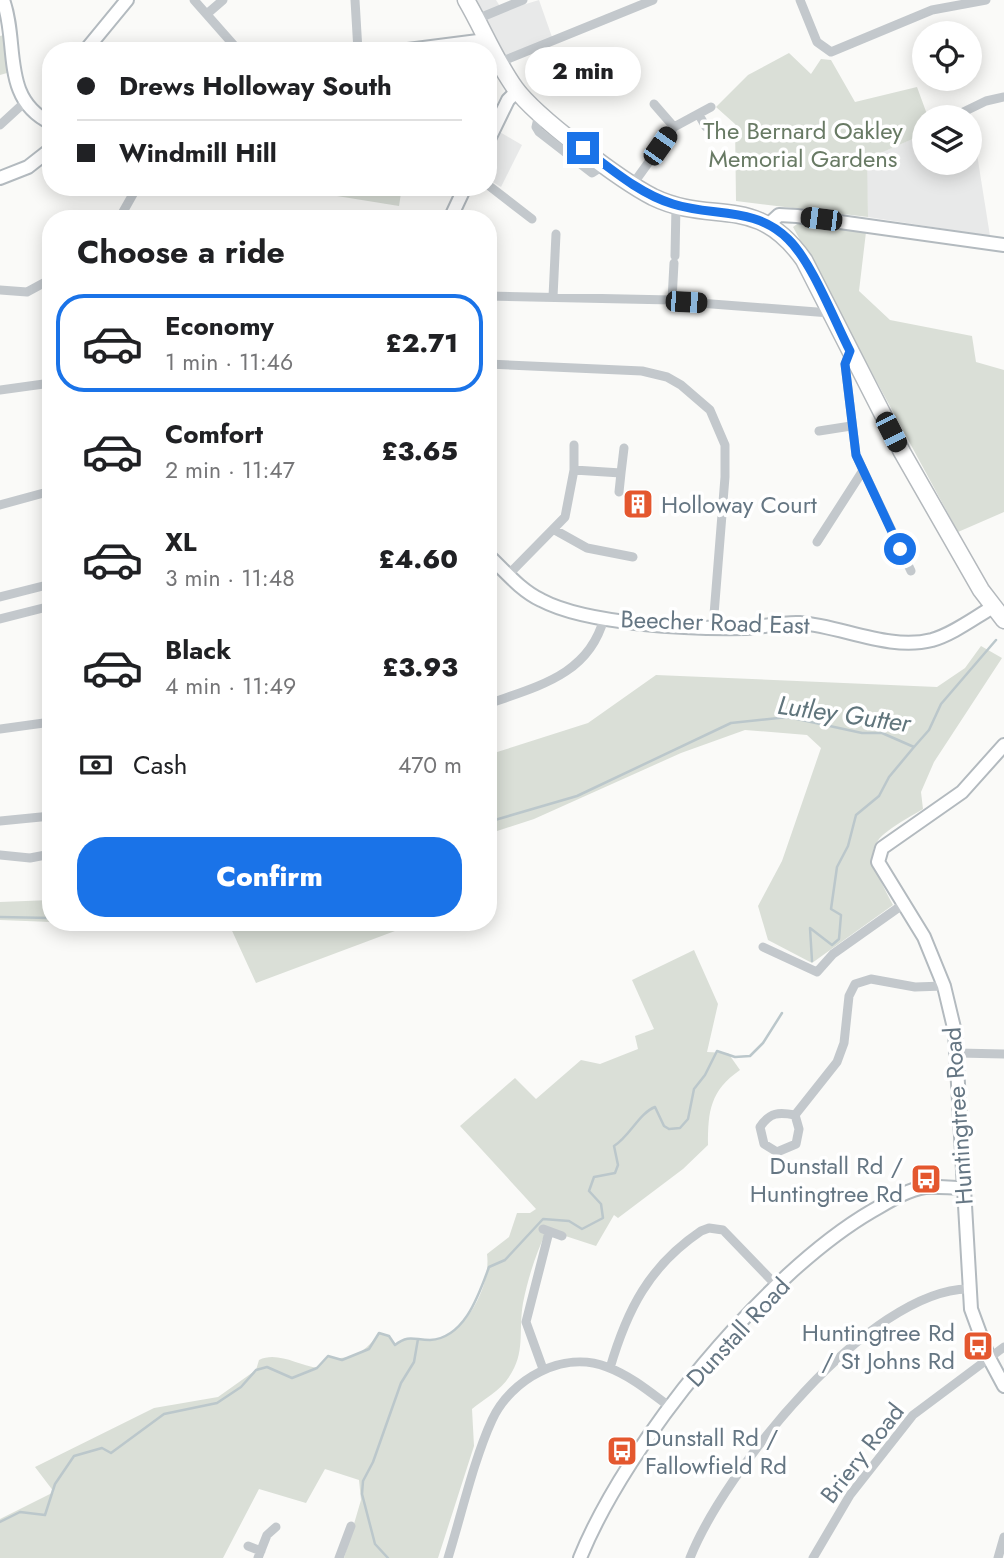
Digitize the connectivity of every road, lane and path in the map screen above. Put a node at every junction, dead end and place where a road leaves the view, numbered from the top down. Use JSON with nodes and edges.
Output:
{"nodes":[{"id":1,"x":3,"y":0,"type":"edge"},
{"id":2,"x":127,"y":0,"type":"edge"},
{"id":3,"x":194,"y":0,"type":"edge"},
{"id":4,"x":223,"y":0,"type":"edge"},
{"id":5,"x":355,"y":0,"type":"edge"},
{"id":6,"x":466,"y":0,"type":"edge"},
{"id":7,"x":523,"y":0,"type":"edge"},
{"id":8,"x":653,"y":0,"type":"edge"},
{"id":9,"x":800,"y":0,"type":"edge"},
{"id":10,"x":986,"y":0,"type":"edge"},
{"id":11,"x":636,"y":3,"type":"edge"},
{"id":12,"x":208,"y":13,"type":"junction"},
{"id":13,"x":477,"y":19,"type":"junction"},
{"id":14,"x":486,"y":40,"type":"joint"},
{"id":15,"x":92,"y":42,"type":"edge"},
{"id":16,"x":232,"y":42,"type":"edge"},
{"id":17,"x":357,"y":42,"type":"edge"},
{"id":18,"x":470,"y":42,"type":"edge"},
{"id":19,"x":498,"y":63,"type":"joint"},
{"id":20,"x":517,"y":91,"type":"junction"},
{"id":21,"x":1004,"y":97,"type":"edge"},
{"id":22,"x":24,"y":103,"type":"junction"},
{"id":23,"x":654,"y":104,"type":"dead end"},
{"id":24,"x":978,"y":105,"type":"edge"},
{"id":25,"x":711,"y":107,"type":"dead end"},
{"id":26,"x":699,"y":115,"type":"junction"},
{"id":27,"x":42,"y":116,"type":"edge"},
{"id":28,"x":0,"y":125,"type":"edge"},
{"id":29,"x":497,"y":125,"type":"edge"},
{"id":30,"x":674,"y":127,"type":"junction"},
{"id":31,"x":706,"y":127,"type":"dead end"},
{"id":32,"x":42,"y":156,"type":"edge"},
{"id":33,"x":0,"y":178,"type":"edge"},
{"id":34,"x":634,"y":184,"type":"junction"},
{"id":35,"x":497,"y":192,"type":"edge"},
{"id":36,"x":676,"y":205,"type":"junction"},
{"id":37,"x":532,"y":219,"type":"dead end"},
{"id":38,"x":768,"y":225,"type":"junction"},
{"id":39,"x":556,"y":234,"type":"dead end"},
{"id":40,"x":1004,"y":245,"type":"edge"},
{"id":41,"x":42,"y":284,"type":"edge"},
{"id":42,"x":0,"y":290,"type":"edge"},
{"id":43,"x":497,"y":296,"type":"edge"},
{"id":44,"x":553,"y":298,"type":"junction"},
{"id":45,"x":686,"y":302,"type":"dead end"},
{"id":46,"x":830,"y":313,"type":"junction"},
{"id":47,"x":850,"y":351,"type":"junction"},
{"id":48,"x":497,"y":364,"type":"edge"},
{"id":49,"x":42,"y":384,"type":"edge"},
{"id":50,"x":0,"y":390,"type":"edge"},
{"id":51,"x":851,"y":426,"type":"junction"},
{"id":52,"x":819,"y":431,"type":"dead end"},
{"id":53,"x":574,"y":445,"type":"dead end"},
{"id":54,"x":624,"y":448,"type":"dead end"},
{"id":55,"x":574,"y":470,"type":"junction"},
{"id":56,"x":862,"y":472,"type":"junction"},
{"id":57,"x":621,"y":473,"type":"junction"},
{"id":58,"x":619,"y":492,"type":"dead end"},
{"id":59,"x":42,"y":493,"type":"edge"},
{"id":60,"x":0,"y":505,"type":"edge"},
{"id":61,"x":553,"y":529,"type":"junction"},
{"id":62,"x":817,"y":542,"type":"dead end"},
{"id":63,"x":633,"y":557,"type":"dead end"},
{"id":64,"x":497,"y":564,"type":"edge"},
{"id":65,"x":911,"y":570,"type":"dead end"},
{"id":66,"x":508,"y":575,"type":"junction"},
{"id":67,"x":42,"y":586,"type":"edge"},
{"id":68,"x":0,"y":597,"type":"edge"},
{"id":69,"x":993,"y":607,"type":"junction"},
{"id":70,"x":42,"y":608,"type":"edge"},
{"id":71,"x":604,"y":618,"type":"junction"},
{"id":72,"x":0,"y":619,"type":"edge"},
{"id":73,"x":1004,"y":620,"type":"edge"},
{"id":74,"x":713,"y":627,"type":"junction"},
{"id":75,"x":497,"y":701,"type":"edge"},
{"id":76,"x":42,"y":723,"type":"edge"},
{"id":77,"x":0,"y":729,"type":"edge"},
{"id":78,"x":1004,"y":744,"type":"edge"},
{"id":79,"x":42,"y":817,"type":"edge"},
{"id":80,"x":0,"y":821,"type":"edge"},
{"id":81,"x":0,"y":855,"type":"edge"},
{"id":82,"x":42,"y":856,"type":"edge"},
{"id":83,"x":905,"y":903,"type":"junction"},
{"id":84,"x":762,"y":947,"type":"dead end"},
{"id":85,"x":944,"y":986,"type":"junction"},
{"id":86,"x":958,"y":1053,"type":"junction"},
{"id":87,"x":1004,"y":1054,"type":"edge"},
{"id":88,"x":795,"y":1115,"type":"junction"},
{"id":89,"x":963,"y":1188,"type":"junction"},
{"id":90,"x":562,"y":1236,"type":"dead end"},
{"id":91,"x":778,"y":1287,"type":"junction"},
{"id":92,"x":968,"y":1289,"type":"junction"},
{"id":93,"x":1004,"y":1347,"type":"edge"},
{"id":94,"x":989,"y":1358,"type":"junction"},
{"id":95,"x":610,"y":1367,"type":"junction"},
{"id":96,"x":543,"y":1369,"type":"junction"},
{"id":97,"x":1004,"y":1385,"type":"edge"},
{"id":98,"x":670,"y":1407,"type":"junction"},
{"id":99,"x":351,"y":1526,"type":"dead end"},
{"id":100,"x":276,"y":1527,"type":"dead end"},
{"id":101,"x":1004,"y":1537,"type":"edge"},
{"id":102,"x":248,"y":1546,"type":"dead end"},
{"id":103,"x":259,"y":1555,"type":"edge"},
{"id":104,"x":339,"y":1558,"type":"edge"},
{"id":105,"x":448,"y":1558,"type":"edge"},
{"id":106,"x":580,"y":1558,"type":"edge"},
{"id":107,"x":690,"y":1558,"type":"edge"},
{"id":108,"x":813,"y":1558,"type":"edge"},
{"id":109,"x":998,"y":1558,"type":"edge"}],
"edges":[{"from":1,"to":22,"type":"street"},
{"from":2,"to":15,"type":"street"},
{"from":3,"to":12,"type":"street"},
{"from":4,"to":12,"type":"street"},
{"from":5,"to":17,"type":"street"},
{"from":6,"to":13,"type":"highway"},
{"from":7,"to":13,"type":"street"},
{"from":8,"to":11,"type":"street"},
{"from":9,"to":10,"type":"street"},
{"from":11,"to":19,"type":"street"},
{"from":12,"to":16,"type":"street"},
{"from":13,"to":14,"type":"highway"},
{"from":14,"to":18,"type":"street"},
{"from":19,"to":20,"type":"highway"},
{"from":20,"to":29,"type":"street"},
{"from":20,"to":34,"type":"highway"},
{"from":21,"to":24,"type":"street"},
{"from":22,"to":27,"type":"street"},
{"from":22,"to":28,"type":"street"},
{"from":23,"to":30,"type":"street"},
{"from":25,"to":26,"type":"street"},
{"from":26,"to":30,"type":"street"},
{"from":26,"to":31,"type":"street"},
{"from":30,"to":34,"type":"street"},
{"from":32,"to":33,"type":"street"},
{"from":34,"to":36,"type":"highway"},
{"from":35,"to":37,"type":"street"},
{"from":36,"to":38,"type":"highway"},
{"from":36,"to":44,"type":"street"},
{"from":38,"to":40,"type":"street"},
{"from":38,"to":46,"type":"highway"},
{"from":39,"to":44,"type":"street"},
{"from":41,"to":42,"type":"street"},
{"from":43,"to":44,"type":"street"},
{"from":45,"to":46,"type":"street"},
{"from":46,"to":47,"type":"highway"},
{"from":47,"to":51,"type":"street"},
{"from":47,"to":69,"type":"highway"},
{"from":48,"to":74,"type":"street"},
{"from":49,"to":50,"type":"street"},
{"from":51,"to":52,"type":"street"},
{"from":51,"to":56,"type":"street"},
{"from":53,"to":55,"type":"street"},
{"from":54,"to":57,"type":"street"},
{"from":55,"to":57,"type":"street"},
{"from":55,"to":61,"type":"street"},
{"from":56,"to":62,"type":"street"},
{"from":56,"to":65,"type":"street"},
{"from":57,"to":58,"type":"street"},
{"from":59,"to":60,"type":"street"},
{"from":61,"to":63,"type":"street"},
{"from":61,"to":66,"type":"street"},
{"from":64,"to":66,"type":"street","name":"Beecher Road East"},
{"from":66,"to":71,"type":"street","name":"Beecher Road East"},
{"from":67,"to":68,"type":"street"},
{"from":69,"to":73,"type":"highway"},
{"from":69,"to":74,"type":"street","name":"Beecher Road East"},
{"from":70,"to":72,"type":"street"},
{"from":71,"to":74,"type":"street","name":"Beecher Road East"},
{"from":71,"to":75,"type":"street"},
{"from":76,"to":77,"type":"street"},
{"from":78,"to":83,"type":"street","name":"Huntingtree Road"},
{"from":79,"to":80,"type":"street"},
{"from":81,"to":82,"type":"street"},
{"from":83,"to":84,"type":"street"},
{"from":83,"to":85,"type":"street","name":"Huntingtree Road"},
{"from":85,"to":86,"type":"street","name":"Huntingtree Road"},
{"from":85,"to":88,"type":"street"},
{"from":86,"to":87,"type":"street"},
{"from":86,"to":89,"type":"street","name":"Huntingtree Road"},
{"from":88,"to":88,"type":"street"},
{"from":89,"to":91,"type":"street","name":"Dunstall Road"},
{"from":89,"to":92,"type":"street","name":"Huntingtree Road"},
{"from":90,"to":96,"type":"street"},
{"from":91,"to":95,"type":"street"},
{"from":91,"to":98,"type":"street","name":"Dunstall Road"},
{"from":92,"to":94,"type":"street","name":"Huntingtree Road"},
{"from":92,"to":107,"type":"street"},
{"from":93,"to":94,"type":"street","name":"Briery Road"},
{"from":94,"to":97,"type":"street","name":"Huntingtree Road"},
{"from":94,"to":108,"type":"street","name":"Briery Road"},
{"from":95,"to":96,"type":"street"},
{"from":95,"to":98,"type":"street"},
{"from":96,"to":105,"type":"street"},
{"from":98,"to":106,"type":"street","name":"Dunstall Road"},
{"from":99,"to":104,"type":"street"},
{"from":100,"to":103,"type":"street"},
{"from":101,"to":109,"type":"street"},
{"from":102,"to":103,"type":"street"}]}
